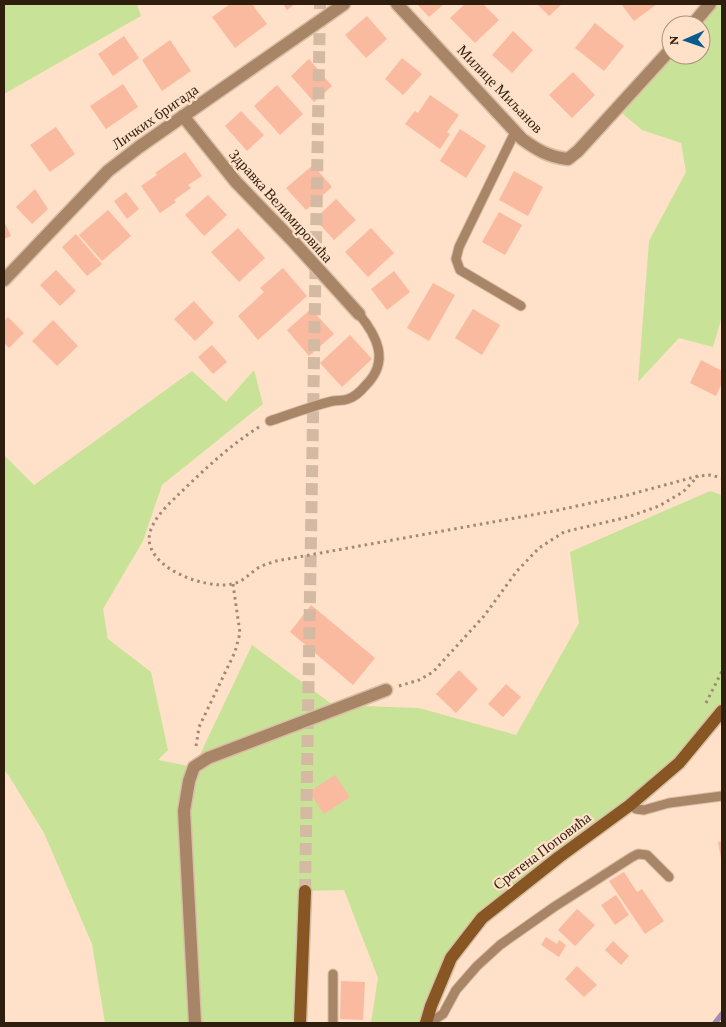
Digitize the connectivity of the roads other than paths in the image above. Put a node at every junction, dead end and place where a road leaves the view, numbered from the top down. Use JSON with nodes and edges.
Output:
{"nodes":[{"id":1,"x":344,"y":4,"type":"edge"},
{"id":2,"x":397,"y":4,"type":"edge"},
{"id":3,"x":710,"y":4,"type":"edge"},
{"id":4,"x":701,"y":15,"type":"edge"},
{"id":5,"x":661,"y":60,"type":"edge"},
{"id":6,"x":184,"y":116,"type":"junction"},
{"id":7,"x":514,"y":132,"type":"junction"},
{"id":8,"x":4,"y":280,"type":"edge"},
{"id":9,"x":521,"y":306,"type":"dead end"},
{"id":10,"x":359,"y":314,"type":"joint"},
{"id":11,"x":270,"y":421,"type":"road end"},
{"id":12,"x":386,"y":690,"type":"road end"},
{"id":13,"x":722,"y":711,"type":"edge"},
{"id":14,"x":722,"y":796,"type":"edge"},
{"id":15,"x":630,"y":805,"type":"junction"},
{"id":16,"x":669,"y":877,"type":"dead end"},
{"id":17,"x":305,"y":891,"type":"tunnel mouth"},
{"id":18,"x":333,"y":974,"type":"dead end"},
{"id":19,"x":195,"y":1023,"type":"edge"},
{"id":20,"x":300,"y":1023,"type":"edge"},
{"id":21,"x":333,"y":1023,"type":"edge"},
{"id":22,"x":428,"y":1023,"type":"edge"}],
"edges":[{"from":1,"to":6,"type":"street","name":"Личких бригада"},
{"from":2,"to":7,"type":"street","name":"Милице Миљанов"},
{"from":3,"to":4,"type":"street"},
{"from":5,"to":7,"type":"street","name":"Милице Миљанов"},
{"from":6,"to":8,"type":"street","name":"Личких бригада"},
{"from":6,"to":10,"type":"street","name":"Здравка Велимировића"},
{"from":7,"to":9,"type":"lane"},
{"from":10,"to":11,"type":"lane"},
{"from":12,"to":19,"type":"street"},
{"from":13,"to":15,"type":"street","name":"Сретена Поповића"},
{"from":14,"to":15,"type":"lane"},
{"from":15,"to":22,"type":"street","name":"Сретена Поповића"},
{"from":16,"to":22,"type":"lane"},
{"from":17,"to":20,"type":"street"},
{"from":18,"to":21,"type":"lane"}]}
